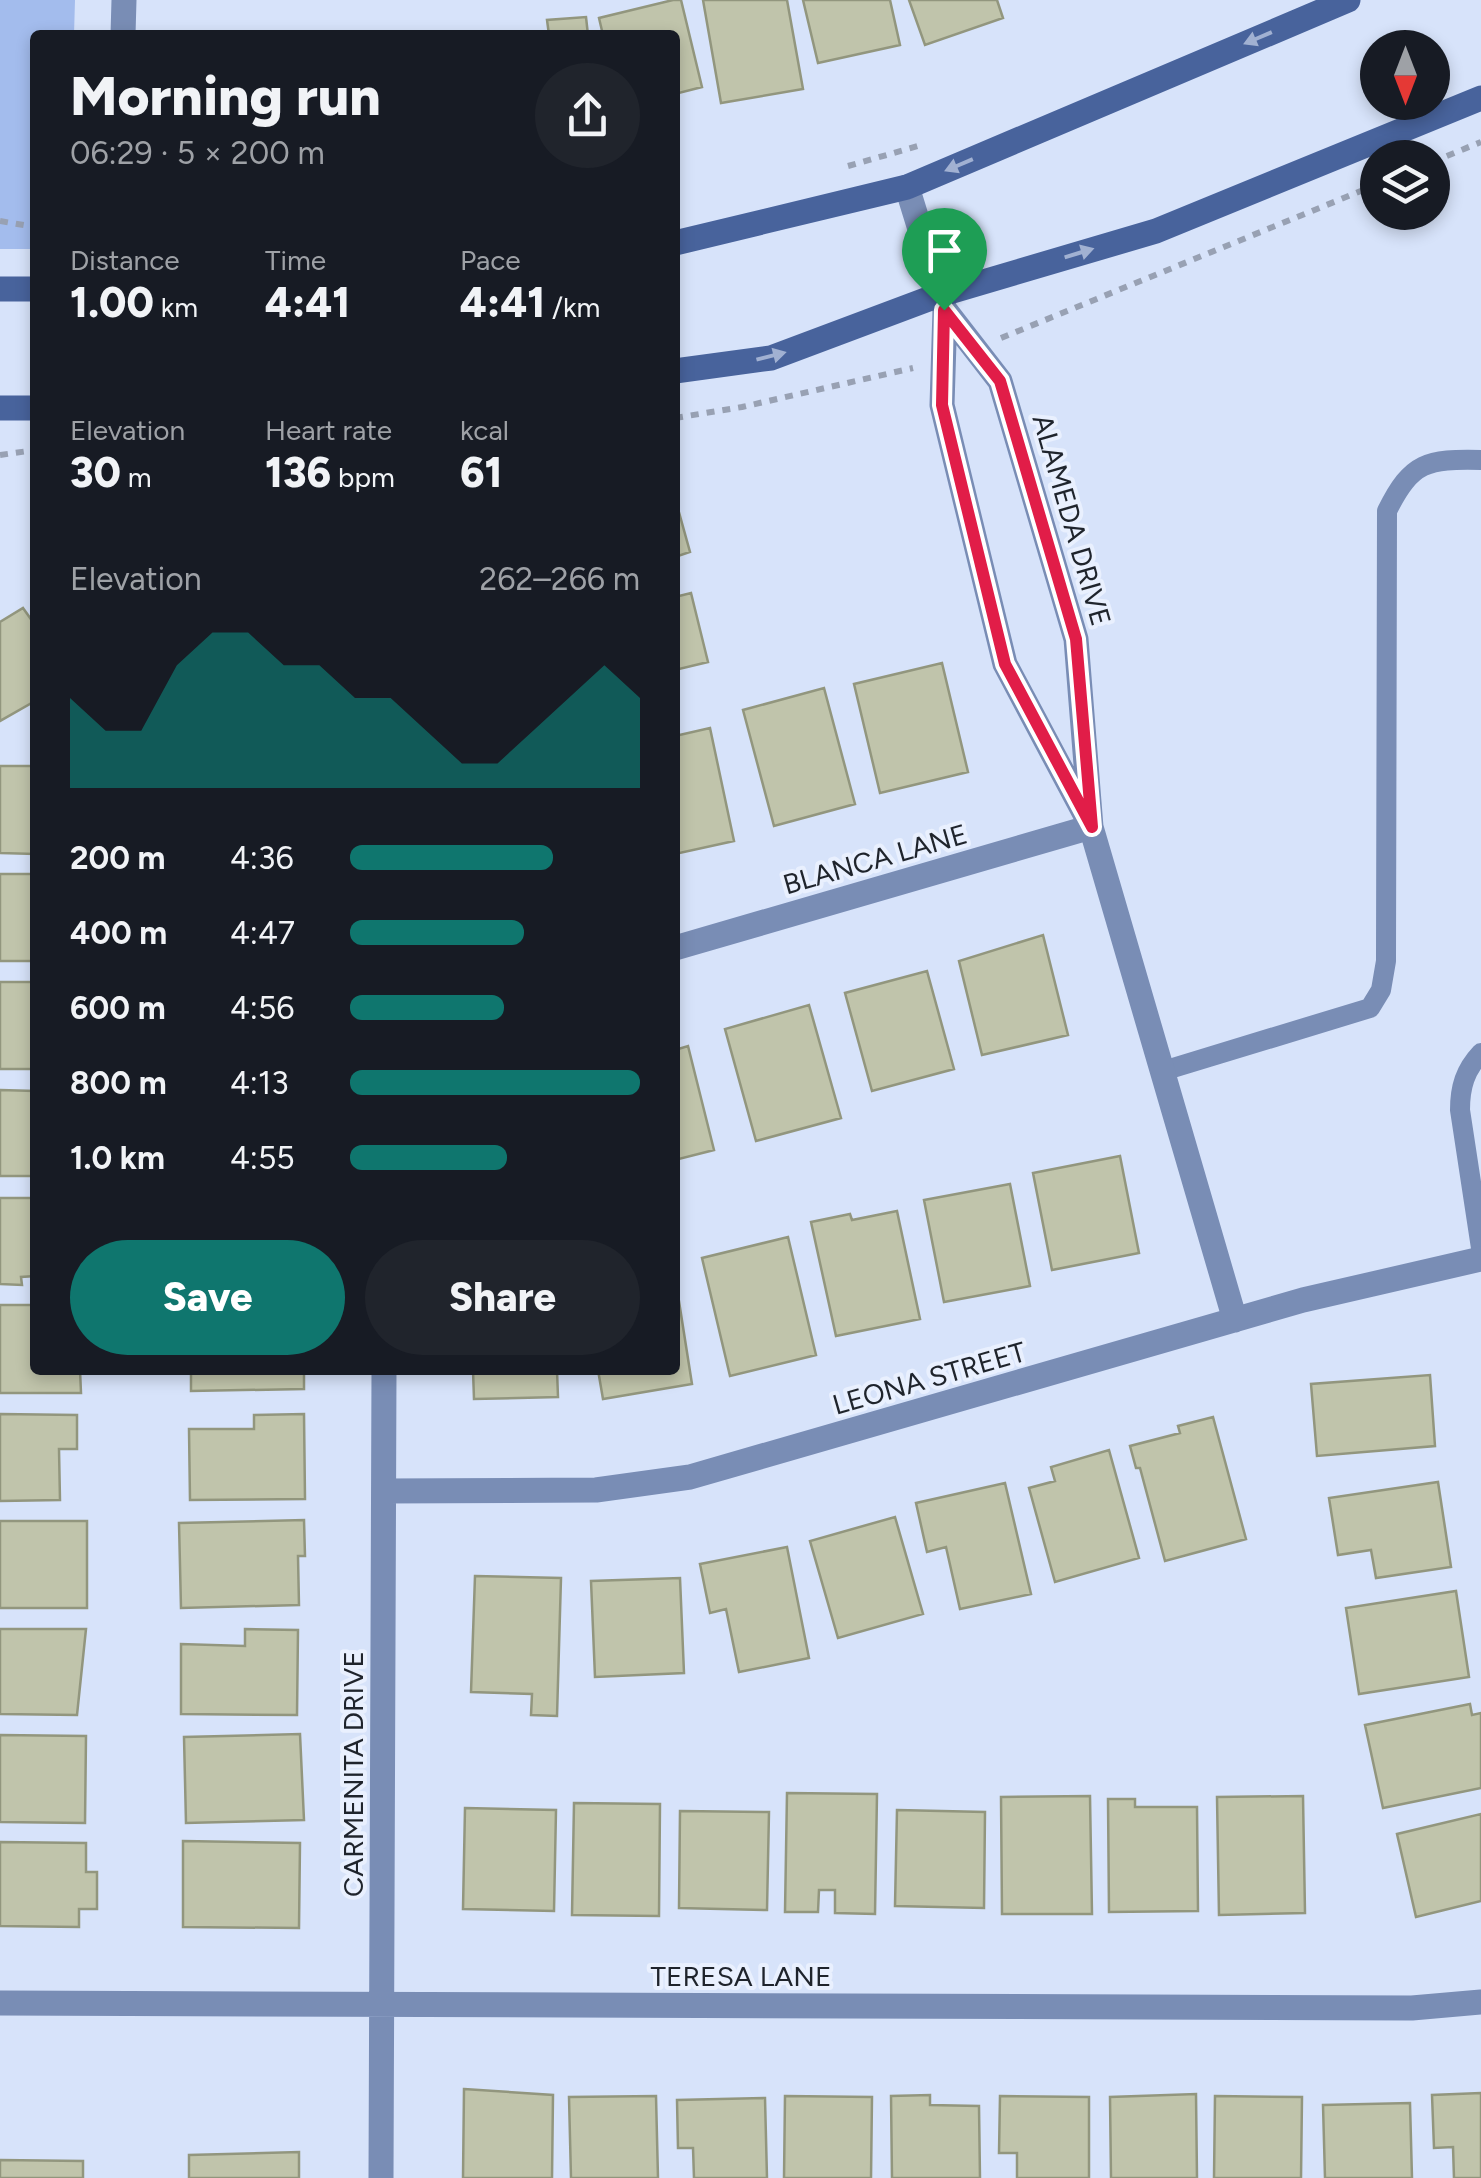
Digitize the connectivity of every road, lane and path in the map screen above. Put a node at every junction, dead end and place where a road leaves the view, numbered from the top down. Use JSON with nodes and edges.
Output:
{"nodes":[{"id":1,"x":124,"y":0,"type":"edge"},
{"id":2,"x":1348,"y":0,"type":"edge"},
{"id":3,"x":123,"y":30,"type":"edge"},
{"id":4,"x":1481,"y":98,"type":"edge"},
{"id":5,"x":1481,"y":142,"type":"edge"},
{"id":6,"x":1450,"y":155,"type":"edge"},
{"id":7,"x":907,"y":187,"type":"junction"},
{"id":8,"x":1360,"y":191,"type":"edge"},
{"id":9,"x":0,"y":221,"type":"edge"},
{"id":10,"x":30,"y":226,"type":"edge"},
{"id":11,"x":680,"y":241,"type":"edge"},
{"id":12,"x":0,"y":289,"type":"edge"},
{"id":13,"x":30,"y":289,"type":"edge"},
{"id":14,"x":942,"y":303,"type":"junction"},
{"id":15,"x":974,"y":348,"type":"junction"},
{"id":16,"x":943,"y":358,"type":"junction"},
{"id":17,"x":680,"y":370,"type":"edge"},
{"id":18,"x":0,"y":408,"type":"edge"},
{"id":19,"x":30,"y":408,"type":"edge"},
{"id":20,"x":680,"y":417,"type":"edge"},
{"id":21,"x":30,"y":451,"type":"edge"},
{"id":22,"x":0,"y":455,"type":"edge"},
{"id":23,"x":1481,"y":460,"type":"edge"},
{"id":24,"x":1092,"y":827,"type":"junction"},
{"id":25,"x":680,"y":947,"type":"edge"},
{"id":26,"x":1481,"y":1053,"type":"edge"},
{"id":27,"x":1163,"y":1071,"type":"junction"},
{"id":28,"x":1472,"y":1132,"type":"edge"},
{"id":29,"x":1481,"y":1248,"type":"edge"},
{"id":30,"x":1481,"y":1259,"type":"edge"},
{"id":31,"x":1235,"y":1320,"type":"junction"},
{"id":32,"x":384,"y":1375,"type":"edge"},
{"id":33,"x":384,"y":1492,"type":"junction"},
{"id":34,"x":1481,"y":2002,"type":"edge"},
{"id":35,"x":0,"y":2003,"type":"edge"},
{"id":36,"x":382,"y":2004,"type":"junction"},
{"id":37,"x":381,"y":2178,"type":"edge"}],
"edges":[{"from":1,"to":3,"type":"street"},
{"from":2,"to":7,"type":"main road","one_way":true},
{"from":14,"to":4,"type":"main road","one_way":true},
{"from":5,"to":6,"type":"path"},
{"from":7,"to":11,"type":"main road"},
{"from":7,"to":14,"type":"street","name":"ALAMEDA DRIVE"},
{"from":8,"to":15,"type":"path"},
{"from":9,"to":10,"type":"path"},
{"from":12,"to":13,"type":"main road"},
{"from":14,"to":15,"type":"street","name":"ALAMEDA DRIVE"},
{"from":14,"to":16,"type":"street","name":"ALAMEDA DRIVE"},
{"from":17,"to":14,"type":"main road","one_way":true},
{"from":15,"to":24,"type":"street","name":"ALAMEDA DRIVE"},
{"from":16,"to":20,"type":"path"},
{"from":16,"to":24,"type":"street","name":"ALAMEDA DRIVE"},
{"from":18,"to":19,"type":"main road"},
{"from":21,"to":22,"type":"path"},
{"from":23,"to":27,"type":"lane"},
{"from":24,"to":25,"type":"street","name":"BLANCA LANE"},
{"from":24,"to":27,"type":"street","name":"ALAMEDA DRIVE"},
{"from":26,"to":28,"type":"lane"},
{"from":27,"to":31,"type":"street","name":"ALAMEDA DRIVE"},
{"from":28,"to":29,"type":"lane"},
{"from":30,"to":31,"type":"street","name":"LEONA STREET"},
{"from":31,"to":33,"type":"street","name":"LEONA STREET"},
{"from":32,"to":33,"type":"street","name":"CARMENITA DRIVE"},
{"from":33,"to":36,"type":"street","name":"CARMENITA DRIVE"},
{"from":34,"to":36,"type":"street","name":"TERESA LANE"},
{"from":35,"to":36,"type":"street","name":"TERESA LANE"},
{"from":36,"to":37,"type":"street","name":"CARMENITA DRIVE"}]}
